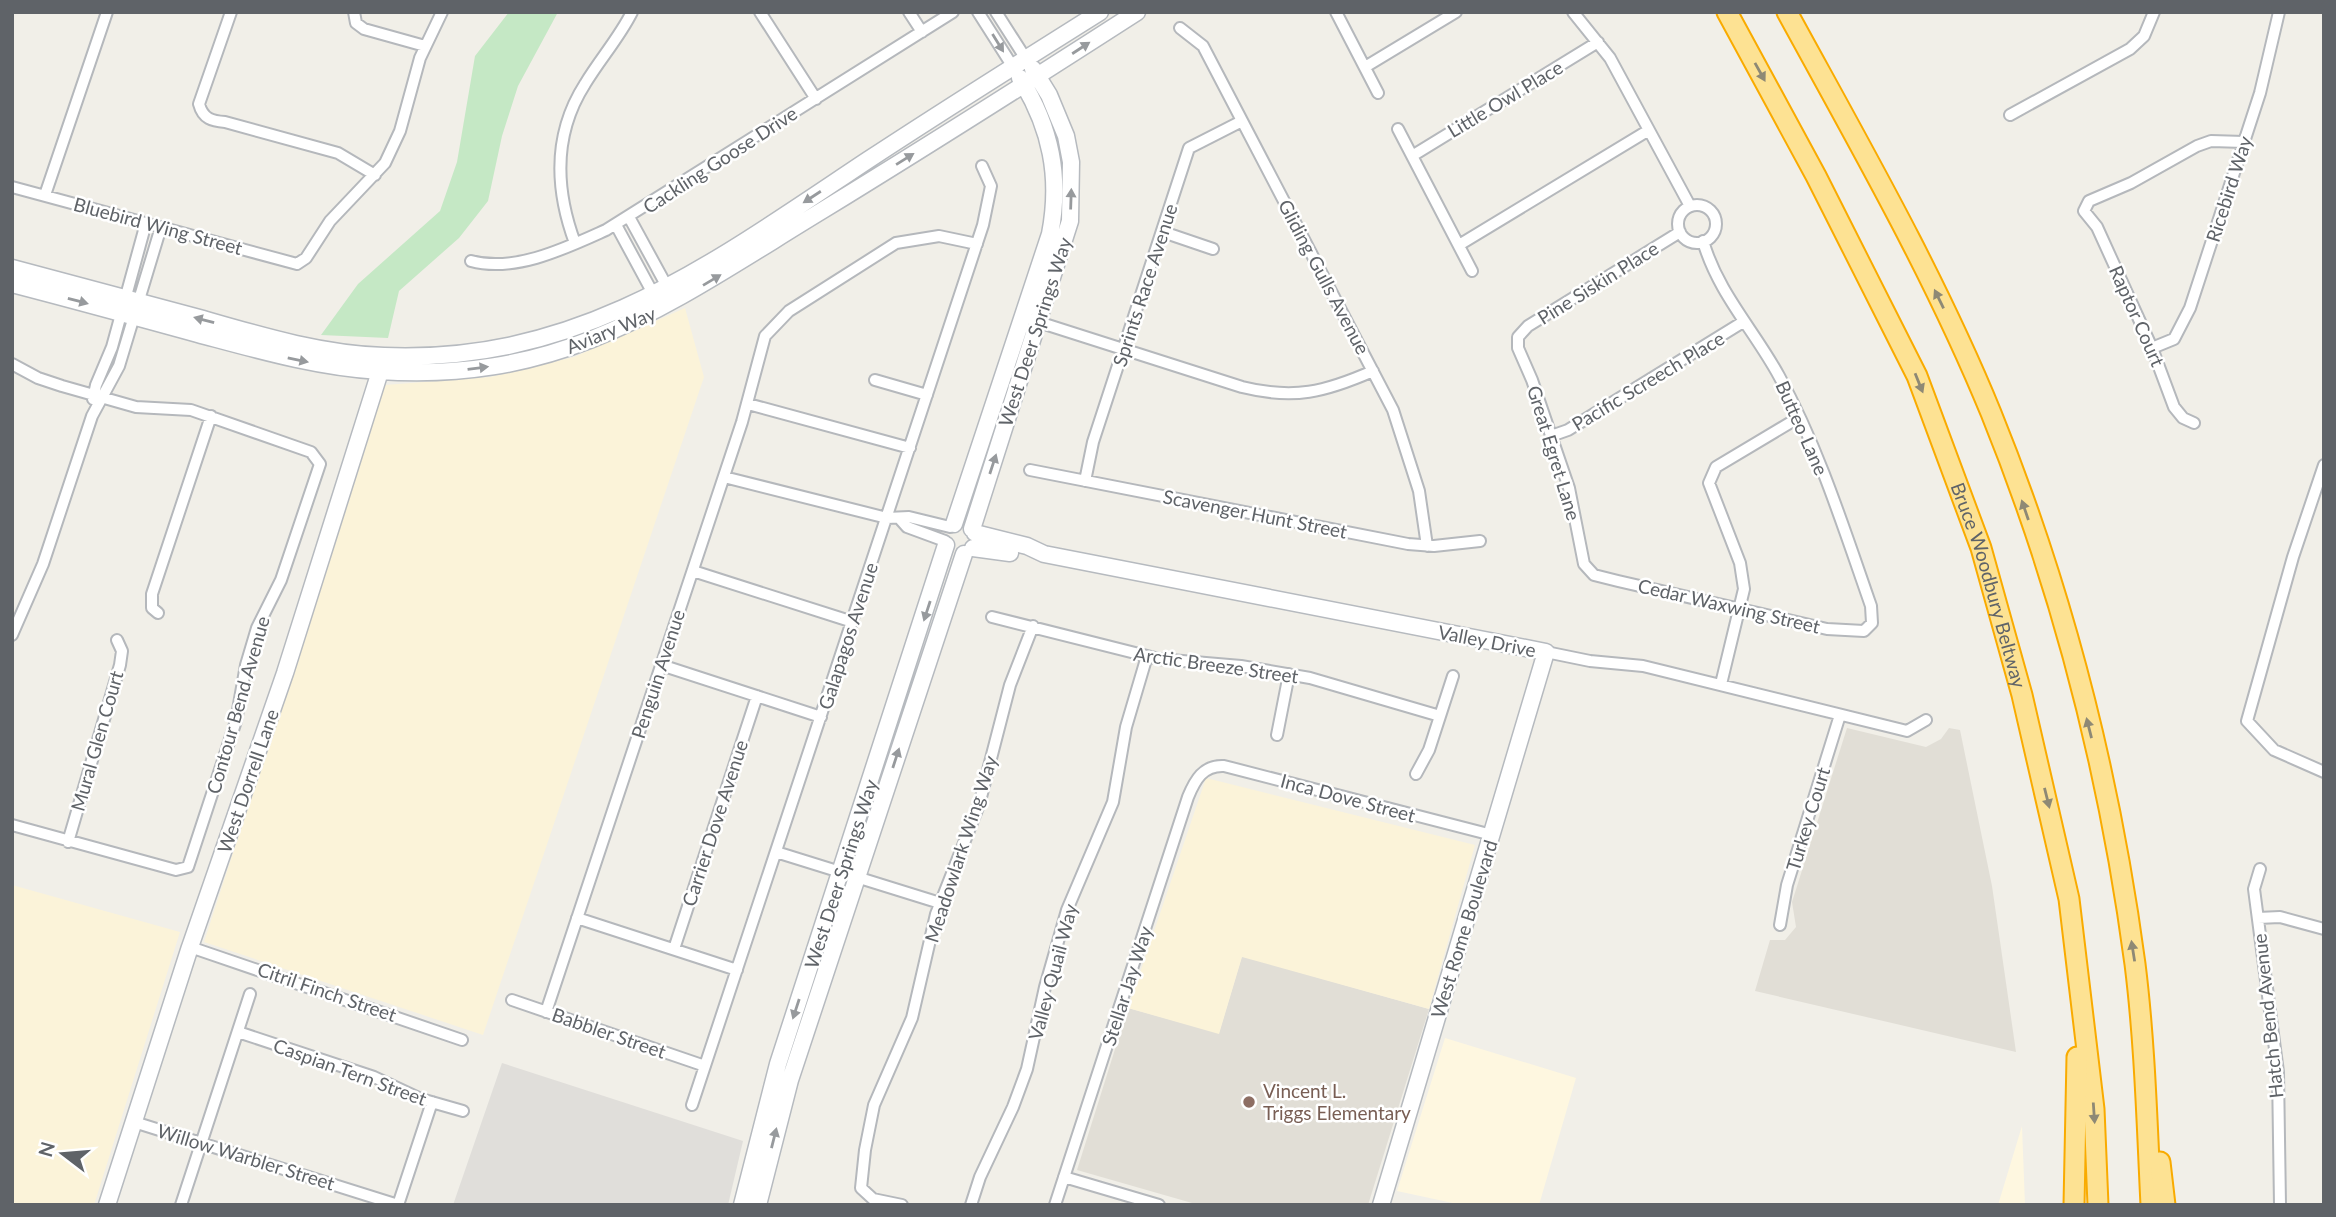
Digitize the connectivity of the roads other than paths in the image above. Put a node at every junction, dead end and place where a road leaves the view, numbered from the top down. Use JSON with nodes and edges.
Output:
{"nodes":[{"id":1,"x":107,"y":12,"type":"edge"},
{"id":2,"x":231,"y":12,"type":"edge"},
{"id":3,"x":442,"y":12,"type":"edge"},
{"id":4,"x":632,"y":12,"type":"edge"},
{"id":5,"x":760,"y":12,"type":"edge"},
{"id":6,"x":909,"y":12,"type":"edge"},
{"id":7,"x":953,"y":12,"type":"edge"},
{"id":8,"x":978,"y":12,"type":"edge"},
{"id":9,"x":996,"y":12,"type":"edge"},
{"id":10,"x":1100,"y":12,"type":"edge"},
{"id":11,"x":1138,"y":12,"type":"edge"},
{"id":12,"x":1336,"y":12,"type":"edge"},
{"id":13,"x":1456,"y":12,"type":"edge"},
{"id":14,"x":1573,"y":12,"type":"edge"},
{"id":15,"x":1727,"y":12,"type":"edge"},
{"id":16,"x":1787,"y":12,"type":"edge"},
{"id":17,"x":2154,"y":12,"type":"edge"},
{"id":18,"x":2279,"y":12,"type":"edge"},
{"id":19,"x":355,"y":18,"type":"edge"},
{"id":20,"x":1180,"y":28,"type":"dead end"},
{"id":21,"x":922,"y":32,"type":"junction"},
{"id":22,"x":1598,"y":42,"type":"junction"},
{"id":23,"x":425,"y":46,"type":"junction"},
{"id":24,"x":1020,"y":63,"type":"junction"},
{"id":25,"x":1365,"y":67,"type":"junction"},
{"id":26,"x":1031,"y":80,"type":"junction"},
{"id":27,"x":1378,"y":93,"type":"dead end"},
{"id":28,"x":816,"y":99,"type":"junction"},
{"id":29,"x":2010,"y":116,"type":"dead end"},
{"id":30,"x":1242,"y":121,"type":"junction"},
{"id":31,"x":1398,"y":129,"type":"dead end"},
{"id":32,"x":1649,"y":130,"type":"junction"},
{"id":33,"x":2244,"y":142,"type":"junction"},
{"id":34,"x":1412,"y":156,"type":"junction"},
{"id":35,"x":982,"y":166,"type":"dead end"},
{"id":36,"x":375,"y":175,"type":"junction"},
{"id":37,"x":12,"y":187,"type":"edge"},
{"id":38,"x":45,"y":195,"type":"junction"},
{"id":39,"x":1690,"y":206,"type":"junction"},
{"id":40,"x":629,"y":218,"type":"junction"},
{"id":41,"x":146,"y":223,"type":"junction"},
{"id":42,"x":616,"y":225,"type":"junction"},
{"id":43,"x":161,"y":227,"type":"junction"},
{"id":44,"x":1163,"y":232,"type":"junction"},
{"id":45,"x":1680,"y":232,"type":"junction"},
{"id":46,"x":1703,"y":241,"type":"junction"},
{"id":47,"x":575,"y":243,"type":"junction"},
{"id":48,"x":977,"y":244,"type":"junction"},
{"id":49,"x":1459,"y":245,"type":"junction"},
{"id":50,"x":1213,"y":249,"type":"dead end"},
{"id":51,"x":471,"y":261,"type":"dead end"},
{"id":52,"x":12,"y":268,"type":"edge"},
{"id":53,"x":1472,"y":271,"type":"dead end"},
{"id":54,"x":12,"y":284,"type":"edge"},
{"id":55,"x":665,"y":298,"type":"junction"},
{"id":56,"x":130,"y":307,"type":"junction"},
{"id":57,"x":1023,"y":317,"type":"junction"},
{"id":58,"x":1039,"y":322,"type":"junction"},
{"id":59,"x":1743,"y":322,"type":"junction"},
{"id":60,"x":1518,"y":337,"type":"joint"},
{"id":61,"x":1124,"y":348,"type":"junction"},
{"id":62,"x":2152,"y":348,"type":"junction"},
{"id":63,"x":12,"y":364,"type":"edge"},
{"id":64,"x":383,"y":364,"type":"junction"},
{"id":65,"x":1373,"y":371,"type":"junction"},
{"id":66,"x":875,"y":380,"type":"dead end"},
{"id":67,"x":927,"y":395,"type":"junction"},
{"id":68,"x":98,"y":396,"type":"junction"},
{"id":69,"x":748,"y":404,"type":"junction"},
{"id":70,"x":211,"y":416,"type":"junction"},
{"id":71,"x":1798,"y":418,"type":"junction"},
{"id":72,"x":2194,"y":423,"type":"dead end"},
{"id":73,"x":1551,"y":436,"type":"junction"},
{"id":74,"x":910,"y":448,"type":"junction"},
{"id":75,"x":2324,"y":465,"type":"edge"},
{"id":76,"x":1030,"y":470,"type":"dead end"},
{"id":77,"x":724,"y":477,"type":"junction"},
{"id":78,"x":1085,"y":481,"type":"junction"},
{"id":79,"x":893,"y":518,"type":"junction"},
{"id":80,"x":949,"y":534,"type":"junction"},
{"id":81,"x":971,"y":541,"type":"junction"},
{"id":82,"x":1480,"y":541,"type":"dead end"},
{"id":83,"x":1427,"y":545,"type":"junction"},
{"id":84,"x":1588,"y":570,"type":"joint"},
{"id":85,"x":693,"y":571,"type":"junction"},
{"id":86,"x":1740,"y":608,"type":"junction"},
{"id":87,"x":158,"y":613,"type":"dead end"},
{"id":88,"x":992,"y":618,"type":"dead end"},
{"id":89,"x":853,"y":622,"type":"junction"},
{"id":90,"x":1033,"y":625,"type":"junction"},
{"id":91,"x":1869,"y":625,"type":"joint"},
{"id":92,"x":12,"y":635,"type":"edge"},
{"id":93,"x":117,"y":640,"type":"dead end"},
{"id":94,"x":1546,"y":652,"type":"junction"},
{"id":95,"x":1147,"y":656,"type":"junction"},
{"id":96,"x":662,"y":665,"type":"junction"},
{"id":97,"x":1289,"y":674,"type":"junction"},
{"id":98,"x":1453,"y":676,"type":"dead end"},
{"id":99,"x":1721,"y":684,"type":"junction"},
{"id":100,"x":757,"y":696,"type":"junction"},
{"id":101,"x":1840,"y":715,"type":"junction"},
{"id":102,"x":1440,"y":716,"type":"junction"},
{"id":103,"x":821,"y":717,"type":"junction"},
{"id":104,"x":1926,"y":720,"type":"dead end"},
{"id":105,"x":1277,"y":735,"type":"dead end"},
{"id":106,"x":1205,"y":770,"type":"joint"},
{"id":107,"x":2324,"y":772,"type":"edge"},
{"id":108,"x":1416,"y":774,"type":"dead end"},
{"id":109,"x":12,"y":825,"type":"edge"},
{"id":110,"x":1492,"y":835,"type":"junction"},
{"id":111,"x":68,"y":842,"type":"junction"},
{"id":112,"x":776,"y":852,"type":"junction"},
{"id":113,"x":2260,"y":869,"type":"dead end"},
{"id":114,"x":849,"y":876,"type":"junction"},
{"id":115,"x":2069,"y":899,"type":"junction"},
{"id":116,"x":940,"y":903,"type":"junction"},
{"id":117,"x":577,"y":918,"type":"junction"},
{"id":118,"x":2258,"y":918,"type":"junction"},
{"id":119,"x":1780,"y":925,"type":"dead end"},
{"id":120,"x":2324,"y":929,"type":"edge"},
{"id":121,"x":190,"y":947,"type":"junction"},
{"id":122,"x":674,"y":949,"type":"junction"},
{"id":123,"x":737,"y":970,"type":"junction"},
{"id":124,"x":250,"y":993,"type":"dead end"},
{"id":125,"x":512,"y":1000,"type":"dead end"},
{"id":126,"x":545,"y":1012,"type":"junction"},
{"id":127,"x":2139,"y":1019,"type":"junction"},
{"id":128,"x":238,"y":1032,"type":"junction"},
{"id":129,"x":462,"y":1040,"type":"dead end"},
{"id":130,"x":705,"y":1066,"type":"junction"},
{"id":131,"x":432,"y":1102,"type":"junction"},
{"id":132,"x":692,"y":1105,"type":"dead end"},
{"id":133,"x":463,"y":1111,"type":"dead end"},
{"id":134,"x":134,"y":1122,"type":"junction"},
{"id":135,"x":201,"y":1144,"type":"junction"},
{"id":136,"x":1064,"y":1177,"type":"junction"},
{"id":137,"x":1386,"y":1204,"type":"edge"},
{"id":138,"x":107,"y":1205,"type":"edge"},
{"id":139,"x":181,"y":1205,"type":"edge"},
{"id":140,"x":398,"y":1205,"type":"edge"},
{"id":141,"x":742,"y":1205,"type":"edge"},
{"id":142,"x":758,"y":1205,"type":"edge"},
{"id":143,"x":902,"y":1205,"type":"edge"},
{"id":144,"x":971,"y":1205,"type":"edge"},
{"id":145,"x":1055,"y":1205,"type":"edge"},
{"id":146,"x":1160,"y":1205,"type":"edge"},
{"id":147,"x":2074,"y":1205,"type":"edge"},
{"id":148,"x":2098,"y":1205,"type":"edge"},
{"id":149,"x":2151,"y":1205,"type":"edge"},
{"id":150,"x":2165,"y":1205,"type":"edge"},
{"id":151,"x":2280,"y":1205,"type":"edge"}],
"edges":[{"from":1,"to":38,"type":"street"},
{"from":2,"to":36,"type":"street"},
{"from":3,"to":23,"type":"street"},
{"from":4,"to":47,"type":"street"},
{"from":5,"to":28,"type":"street"},
{"from":6,"to":21,"type":"street"},
{"from":7,"to":21,"type":"street","name":"Cackling Goose Drive"},
{"from":8,"to":24,"type":"street","one_way":true},
{"from":9,"to":24,"type":"street"},
{"from":10,"to":24,"type":"main road","name":"Aviary Way"},
{"from":26,"to":11,"type":"main road","name":"Aviary Way","one_way":true},
{"from":12,"to":25,"type":"street"},
{"from":13,"to":25,"type":"street"},
{"from":14,"to":22,"type":"street"},
{"from":15,"to":115,"type":"highway","name":"Bruce Woodbury Beltway","one_way":true},
{"from":127,"to":16,"type":"highway","one_way":true},
{"from":17,"to":29,"type":"street"},
{"from":18,"to":33,"type":"street","name":"Ricebird Way"},
{"from":19,"to":23,"type":"street"},
{"from":20,"to":30,"type":"street","name":"Gliding Gulls Avenue"},
{"from":21,"to":28,"type":"street","name":"Cackling Goose Drive"},
{"from":22,"to":32,"type":"street"},
{"from":22,"to":34,"type":"street","name":"Little Owl Place"},
{"from":23,"to":36,"type":"street"},
{"from":24,"to":26,"type":"main road","name":"West Deer Springs Way"},
{"from":24,"to":55,"type":"main road","name":"Aviary Way","one_way":true},
{"from":25,"to":27,"type":"street"},
{"from":55,"to":26,"type":"main road","name":"Aviary Way","one_way":true},
{"from":26,"to":57,"type":"main road","name":"West Deer Springs Way"},
{"from":58,"to":26,"type":"main road","name":"West Deer Springs Way","one_way":true},
{"from":28,"to":40,"type":"street","name":"Cackling Goose Drive"},
{"from":30,"to":44,"type":"street","name":"Sprints Race Avenue"},
{"from":30,"to":65,"type":"street","name":"Gliding Gulls Avenue"},
{"from":31,"to":34,"type":"street"},
{"from":32,"to":39,"type":"street"},
{"from":32,"to":49,"type":"street"},
{"from":33,"to":62,"type":"street","name":"Ricebird Way"},
{"from":33,"to":62,"type":"street","name":"Raptor Court"},
{"from":34,"to":49,"type":"street"},
{"from":35,"to":48,"type":"street","name":"Galapagos Avenue"},
{"from":36,"to":43,"type":"street","name":"Bluebird Wing Street"},
{"from":37,"to":38,"type":"street","name":"Bluebird Wing Street"},
{"from":38,"to":41,"type":"street","name":"Bluebird Wing Street"},
{"from":39,"to":45,"type":"street"},
{"from":39,"to":46,"type":"street"},
{"from":40,"to":42,"type":"street","name":"Cackling Goose Drive"},
{"from":40,"to":55,"type":"street"},
{"from":41,"to":43,"type":"street","name":"Bluebird Wing Street"},
{"from":41,"to":56,"type":"street"},
{"from":42,"to":47,"type":"street","name":"Cackling Goose Drive"},
{"from":42,"to":55,"type":"street"},
{"from":43,"to":56,"type":"street"},
{"from":44,"to":50,"type":"street"},
{"from":44,"to":61,"type":"street","name":"Sprints Race Avenue"},
{"from":45,"to":46,"type":"street"},
{"from":45,"to":60,"type":"street","name":"Pine Siskin Place"},
{"from":46,"to":59,"type":"street","name":"Butteo Lane"},
{"from":47,"to":51,"type":"street","name":"Cackling Goose Drive"},
{"from":48,"to":67,"type":"street","name":"Galapagos Avenue"},
{"from":48,"to":69,"type":"street","name":"Penguin Avenue"},
{"from":49,"to":53,"type":"street"},
{"from":52,"to":56,"type":"main road","name":"Aviary Way"},
{"from":54,"to":56,"type":"main road","name":"Aviary Way","one_way":true},
{"from":55,"to":64,"type":"main road","name":"Aviary Way"},
{"from":56,"to":64,"type":"main road","name":"Aviary Way"},
{"from":56,"to":68,"type":"street"},
{"from":57,"to":58,"type":"street"},
{"from":57,"to":80,"type":"main road","name":"West Deer Springs Way"},
{"from":58,"to":61,"type":"street"},
{"from":81,"to":58,"type":"main road","name":"West Deer Springs Way","one_way":true},
{"from":59,"to":71,"type":"street","name":"Butteo Lane"},
{"from":59,"to":73,"type":"street","name":"Pacific Screech Place"},
{"from":60,"to":73,"type":"street","name":"Great Egret Lane"},
{"from":61,"to":65,"type":"street"},
{"from":61,"to":78,"type":"street","name":"Sprints Race Avenue"},
{"from":62,"to":72,"type":"street","name":"Raptor Court"},
{"from":63,"to":68,"type":"street"},
{"from":64,"to":121,"type":"main road","name":"West Dorrell Lane"},
{"from":65,"to":83,"type":"street","name":"Gliding Gulls Avenue"},
{"from":66,"to":67,"type":"street"},
{"from":67,"to":74,"type":"street","name":"Galapagos Avenue"},
{"from":68,"to":70,"type":"street"},
{"from":68,"to":92,"type":"street"},
{"from":69,"to":74,"type":"street"},
{"from":69,"to":77,"type":"street","name":"Penguin Avenue"},
{"from":70,"to":87,"type":"street"},
{"from":70,"to":111,"type":"street","name":"Contour Bend Avenue"},
{"from":71,"to":86,"type":"street"},
{"from":71,"to":91,"type":"street","name":"Butteo Lane"},
{"from":73,"to":84,"type":"street","name":"Great Egret Lane"},
{"from":74,"to":79,"type":"street","name":"Galapagos Avenue"},
{"from":75,"to":107,"type":"street"},
{"from":76,"to":78,"type":"street","name":"Scavenger Hunt Street"},
{"from":77,"to":79,"type":"street"},
{"from":77,"to":85,"type":"street","name":"Penguin Avenue"},
{"from":78,"to":83,"type":"street","name":"Scavenger Hunt Street"},
{"from":79,"to":80,"type":"street"},
{"from":79,"to":89,"type":"street","name":"Galapagos Avenue"},
{"from":80,"to":81,"type":"main road"},
{"from":80,"to":81,"type":"main road"},
{"from":80,"to":114,"type":"main road","name":"West Deer Springs Way","one_way":true},
{"from":81,"to":94,"type":"main road","name":"Valley Drive"},
{"from":114,"to":81,"type":"main road","name":"West Deer Springs Way","one_way":true},
{"from":82,"to":83,"type":"street","name":"Scavenger Hunt Street"},
{"from":84,"to":86,"type":"street","name":"Cedar Waxwing Street"},
{"from":85,"to":89,"type":"street"},
{"from":85,"to":96,"type":"street","name":"Penguin Avenue"},
{"from":86,"to":91,"type":"street","name":"Cedar Waxwing Street"},
{"from":86,"to":99,"type":"street"},
{"from":88,"to":90,"type":"street","name":"Arctic Breeze Street"},
{"from":89,"to":103,"type":"street","name":"Galapagos Avenue"},
{"from":90,"to":95,"type":"street","name":"Arctic Breeze Street"},
{"from":90,"to":116,"type":"street","name":"Meadowlark Wing Way"},
{"from":93,"to":111,"type":"street","name":"Mural Glen Court"},
{"from":94,"to":99,"type":"street","name":"Valley Drive"},
{"from":94,"to":110,"type":"main road","name":"West Rome Boulevard"},
{"from":95,"to":97,"type":"street","name":"Arctic Breeze Street"},
{"from":95,"to":144,"type":"street","name":"Valley Quail Way"},
{"from":96,"to":100,"type":"street"},
{"from":96,"to":117,"type":"street","name":"Penguin Avenue"},
{"from":97,"to":102,"type":"street","name":"Arctic Breeze Street"},
{"from":97,"to":105,"type":"street"},
{"from":98,"to":102,"type":"street"},
{"from":99,"to":101,"type":"street","name":"Valley Drive"},
{"from":100,"to":103,"type":"street"},
{"from":100,"to":122,"type":"street","name":"Carrier Dove Avenue"},
{"from":101,"to":104,"type":"street","name":"Valley Drive"},
{"from":101,"to":119,"type":"street","name":"Turkey Court"},
{"from":102,"to":108,"type":"street"},
{"from":103,"to":112,"type":"street","name":"Galapagos Avenue"},
{"from":106,"to":110,"type":"street","name":"Inca Dove Street"},
{"from":106,"to":136,"type":"street","name":"Stellar Jay Way"},
{"from":109,"to":111,"type":"street"},
{"from":110,"to":137,"type":"main road","name":"West Rome Boulevard"},
{"from":112,"to":114,"type":"street"},
{"from":112,"to":123,"type":"street","name":"Galapagos Avenue"},
{"from":113,"to":118,"type":"street","name":"Hatch Bend Avenue"},
{"from":114,"to":116,"type":"street"},
{"from":114,"to":141,"type":"main road","name":"West Deer Springs Way","one_way":true},
{"from":142,"to":114,"type":"main road","name":"West Deer Springs Way","one_way":true},
{"from":115,"to":147,"type":"highway"},
{"from":115,"to":148,"type":"highway","name":"Bruce Woodbury Beltway","one_way":true},
{"from":116,"to":143,"type":"street","name":"Meadowlark Wing Way"},
{"from":117,"to":122,"type":"street"},
{"from":117,"to":126,"type":"street","name":"Penguin Avenue"},
{"from":118,"to":120,"type":"street"},
{"from":118,"to":151,"type":"street","name":"Hatch Bend Avenue"},
{"from":121,"to":129,"type":"street","name":"Citril Finch Street"},
{"from":121,"to":134,"type":"main road","name":"West Dorrell Lane"},
{"from":122,"to":123,"type":"street"},
{"from":123,"to":130,"type":"street","name":"Galapagos Avenue"},
{"from":124,"to":128,"type":"street"},
{"from":125,"to":126,"type":"street","name":"Babbler Street"},
{"from":126,"to":130,"type":"street","name":"Babbler Street"},
{"from":127,"to":149,"type":"highway"},
{"from":127,"to":150,"type":"highway"},
{"from":128,"to":131,"type":"street","name":"Caspian Tern Street"},
{"from":128,"to":135,"type":"street"},
{"from":130,"to":132,"type":"street","name":"Galapagos Avenue"},
{"from":131,"to":133,"type":"street","name":"Caspian Tern Street"},
{"from":131,"to":140,"type":"street"},
{"from":134,"to":135,"type":"street","name":"Willow Warbler Street"},
{"from":134,"to":138,"type":"main road","name":"West Dorrell Lane"},
{"from":135,"to":139,"type":"street"},
{"from":135,"to":140,"type":"street","name":"Willow Warbler Street"},
{"from":136,"to":145,"type":"street","name":"Stellar Jay Way"},
{"from":136,"to":146,"type":"street"}]}
